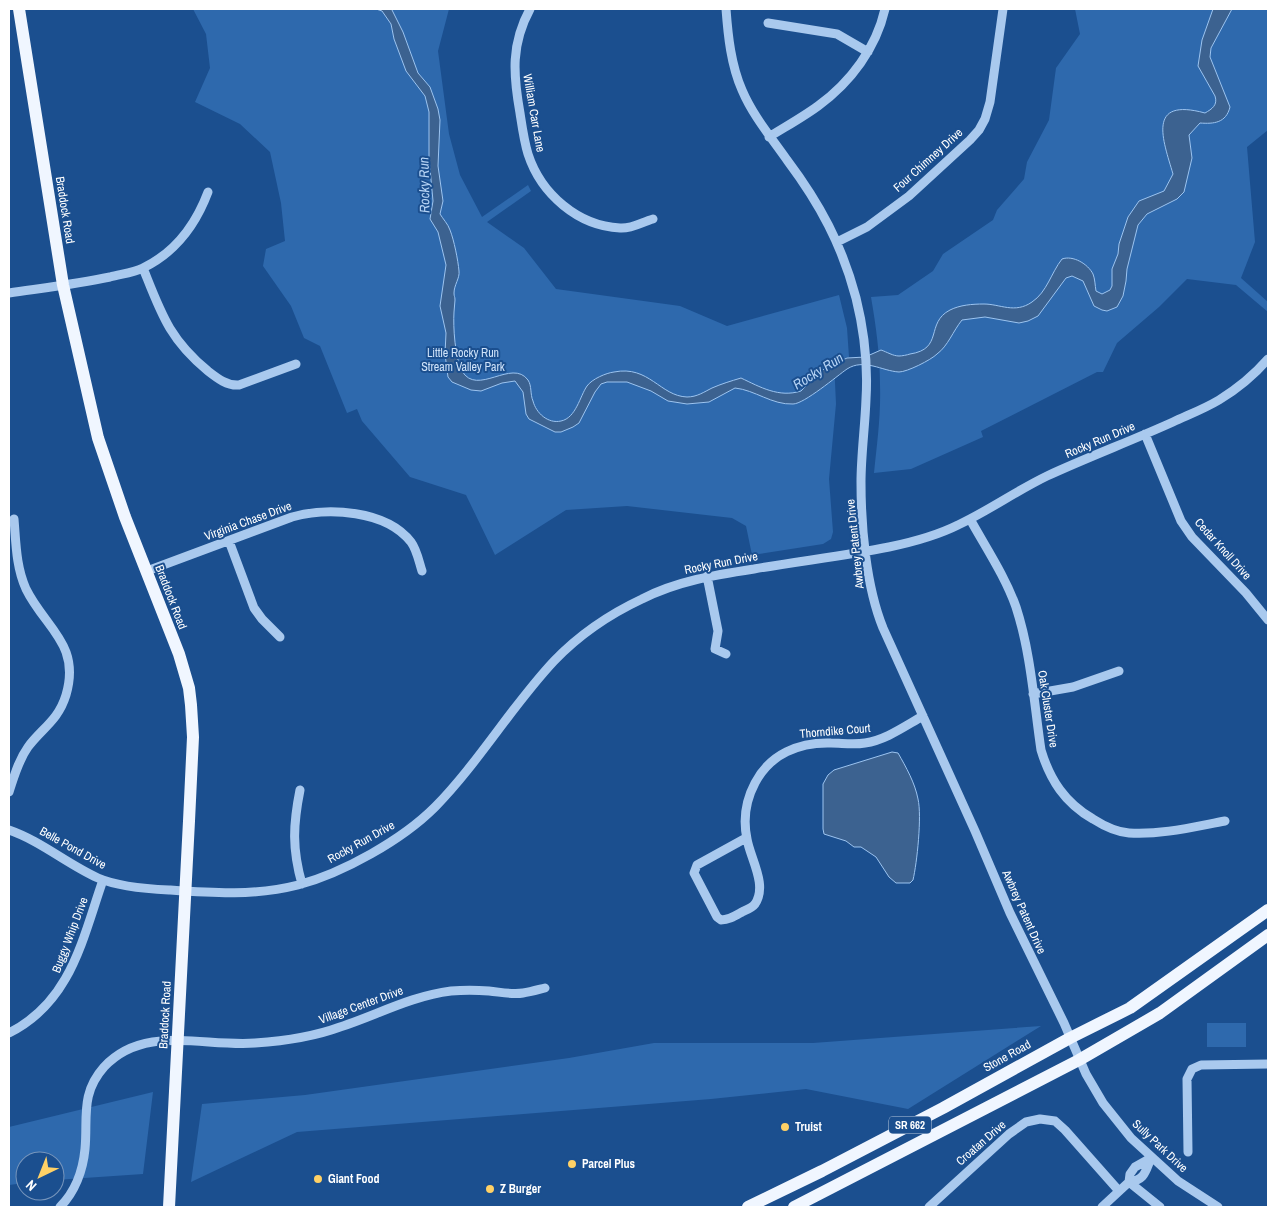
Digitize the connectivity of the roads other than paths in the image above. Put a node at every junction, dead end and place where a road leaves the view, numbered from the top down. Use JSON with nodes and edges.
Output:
{"nodes":[{"id":1,"x":19,"y":9,"type":"edge"},
{"id":2,"x":530,"y":9,"type":"edge"},
{"id":3,"x":726,"y":9,"type":"edge"},
{"id":4,"x":885,"y":9,"type":"edge"},
{"id":5,"x":1003,"y":9,"type":"edge"},
{"id":6,"x":768,"y":23,"type":"dead end"},
{"id":7,"x":868,"y":52,"type":"junction"},
{"id":8,"x":769,"y":137,"type":"junction"},
{"id":9,"x":208,"y":192,"type":"dead end"},
{"id":10,"x":653,"y":219,"type":"dead end"},
{"id":11,"x":838,"y":242,"type":"junction"},
{"id":12,"x":143,"y":268,"type":"junction"},
{"id":13,"x":63,"y":285,"type":"junction"},
{"id":14,"x":9,"y":293,"type":"edge"},
{"id":15,"x":1268,"y":359,"type":"edge"},
{"id":16,"x":296,"y":364,"type":"dead end"},
{"id":17,"x":1145,"y":434,"type":"junction"},
{"id":18,"x":14,"y":519,"type":"dead end"},
{"id":19,"x":970,"y":519,"type":"junction"},
{"id":20,"x":229,"y":541,"type":"junction"},
{"id":21,"x":866,"y":551,"type":"junction"},
{"id":22,"x":147,"y":571,"type":"junction"},
{"id":23,"x":422,"y":571,"type":"dead end"},
{"id":24,"x":707,"y":576,"type":"junction"},
{"id":25,"x":1268,"y":620,"type":"edge"},
{"id":26,"x":280,"y":637,"type":"dead end"},
{"id":27,"x":726,"y":654,"type":"dead end"},
{"id":28,"x":1119,"y":671,"type":"dead end"},
{"id":29,"x":1033,"y":694,"type":"junction"},
{"id":30,"x":923,"y":716,"type":"junction"},
{"id":31,"x":300,"y":790,"type":"dead end"},
{"id":32,"x":9,"y":792,"type":"edge"},
{"id":33,"x":1225,"y":821,"type":"dead end"},
{"id":34,"x":9,"y":830,"type":"edge"},
{"id":35,"x":746,"y":838,"type":"junction"},
{"id":36,"x":103,"y":880,"type":"junction"},
{"id":37,"x":302,"y":884,"type":"junction"},
{"id":38,"x":185,"y":891,"type":"junction"},
{"id":39,"x":1268,"y":910,"type":"edge"},
{"id":40,"x":1268,"y":935,"type":"edge"},
{"id":41,"x":544,"y":988,"type":"dead end"},
{"id":42,"x":9,"y":1033,"type":"edge"},
{"id":43,"x":1070,"y":1038,"type":"junction"},
{"id":44,"x":178,"y":1041,"type":"junction"},
{"id":45,"x":1079,"y":1060,"type":"junction"},
{"id":46,"x":1268,"y":1064,"type":"edge"},
{"id":47,"x":1188,"y":1152,"type":"dead end"},
{"id":48,"x":1151,"y":1158,"type":"junction"},
{"id":49,"x":1129,"y":1182,"type":"junction"},
{"id":50,"x":1119,"y":1191,"type":"junction"},
{"id":51,"x":60,"y":1207,"type":"edge"},
{"id":52,"x":169,"y":1207,"type":"edge"},
{"id":53,"x":748,"y":1207,"type":"edge"},
{"id":54,"x":794,"y":1207,"type":"edge"},
{"id":55,"x":929,"y":1207,"type":"edge"},
{"id":56,"x":1102,"y":1207,"type":"edge"},
{"id":57,"x":1160,"y":1207,"type":"edge"},
{"id":58,"x":1218,"y":1207,"type":"edge"}],
"edges":[{"from":1,"to":13,"type":"main road","name":"Braddock Road"},
{"from":2,"to":10,"type":"street","name":"William Carr Lane"},
{"from":3,"to":8,"type":"street","name":"Awbrey Patent Drive"},
{"from":4,"to":7,"type":"street"},
{"from":5,"to":11,"type":"street","name":"Four Chimney Drive"},
{"from":6,"to":7,"type":"street"},
{"from":7,"to":8,"type":"street"},
{"from":8,"to":11,"type":"street","name":"Awbrey Patent Drive"},
{"from":9,"to":12,"type":"street"},
{"from":11,"to":21,"type":"street","name":"Awbrey Patent Drive"},
{"from":12,"to":13,"type":"street"},
{"from":12,"to":16,"type":"street"},
{"from":13,"to":14,"type":"street"},
{"from":13,"to":22,"type":"main road","name":"Braddock Road"},
{"from":15,"to":17,"type":"street","name":"Rocky Run Drive"},
{"from":17,"to":19,"type":"street","name":"Rocky Run Drive"},
{"from":17,"to":25,"type":"street","name":"Cedar Knoll Drive"},
{"from":18,"to":32,"type":"street"},
{"from":19,"to":21,"type":"street","name":"Rocky Run Drive"},
{"from":19,"to":29,"type":"street","name":"Oak Cluster Drive"},
{"from":20,"to":22,"type":"street","name":"Virginia Chase Drive"},
{"from":20,"to":23,"type":"street","name":"Virginia Chase Drive"},
{"from":20,"to":26,"type":"street"},
{"from":21,"to":24,"type":"street","name":"Rocky Run Drive"},
{"from":21,"to":30,"type":"street","name":"Awbrey Patent Drive"},
{"from":22,"to":38,"type":"main road","name":"Braddock Road"},
{"from":24,"to":27,"type":"street"},
{"from":24,"to":37,"type":"street","name":"Rocky Run Drive"},
{"from":28,"to":29,"type":"street"},
{"from":29,"to":33,"type":"street","name":"Oak Cluster Drive"},
{"from":30,"to":35,"type":"street","name":"Thorndike Court"},
{"from":30,"to":43,"type":"street","name":"Awbrey Patent Drive"},
{"from":31,"to":37,"type":"street"},
{"from":34,"to":36,"type":"street","name":"Belle Pond Drive"},
{"from":35,"to":35,"type":"street","name":"Thorndike Court"},
{"from":36,"to":38,"type":"street","name":"Belle Pond Drive"},
{"from":36,"to":42,"type":"street","name":"Buggy Whip Drive"},
{"from":37,"to":38,"type":"street","name":"Rocky Run Drive"},
{"from":38,"to":44,"type":"main road","name":"Braddock Road"},
{"from":39,"to":43,"type":"main road","name":"Stone Road","number":"SR 662"},
{"from":40,"to":45,"type":"main road","number":"SR 662"},
{"from":41,"to":44,"type":"street","name":"Village Center Drive"},
{"from":43,"to":45,"type":"street","name":"Sully Park Drive"},
{"from":43,"to":53,"type":"main road","name":"Stone Road","number":"SR 662"},
{"from":44,"to":51,"type":"street","name":"Village Center Drive"},
{"from":44,"to":52,"type":"main road","name":"Braddock Road"},
{"from":45,"to":48,"type":"street","name":"Sully Park Drive"},
{"from":45,"to":54,"type":"main road","number":"SR 662"},
{"from":46,"to":47,"type":"street"},
{"from":48,"to":49,"type":"street"},
{"from":48,"to":58,"type":"street","name":"Sully Park Drive"},
{"from":49,"to":50,"type":"street"},
{"from":49,"to":57,"type":"street"},
{"from":50,"to":55,"type":"street","name":"Croatan Drive"},
{"from":50,"to":56,"type":"street"}]}
